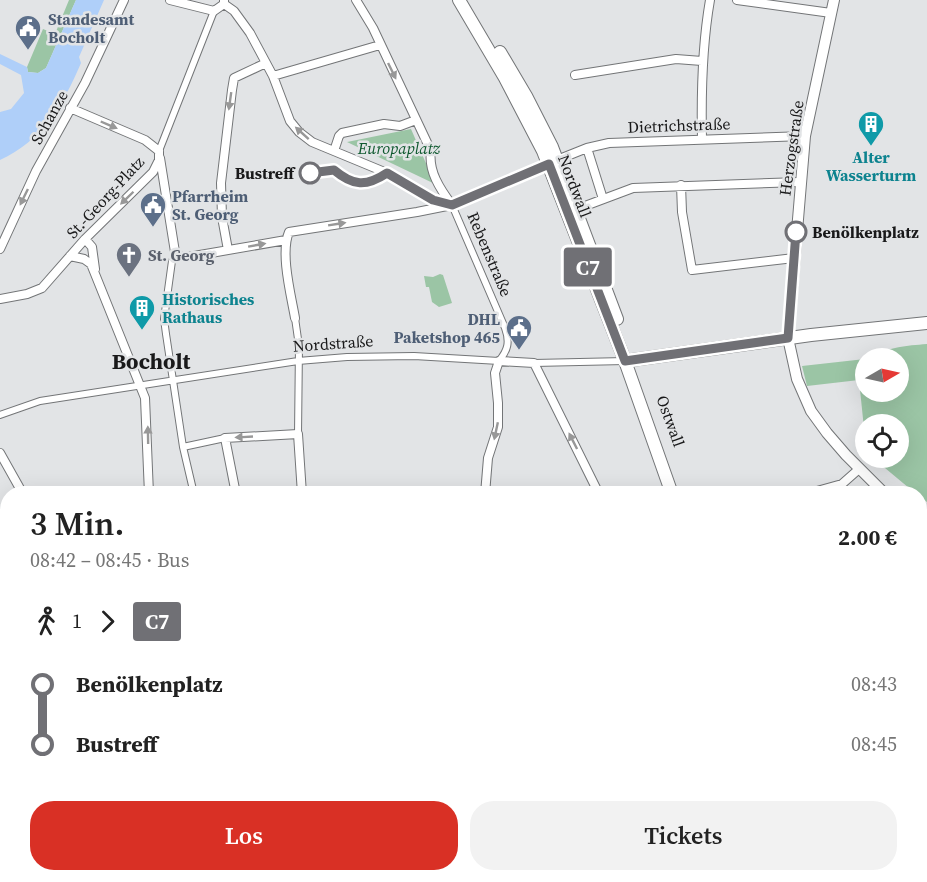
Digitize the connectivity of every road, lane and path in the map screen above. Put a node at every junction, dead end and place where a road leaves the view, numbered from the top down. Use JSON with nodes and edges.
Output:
{"nodes":[{"id":1,"x":124,"y":0,"type":"edge"},
{"id":2,"x":170,"y":0,"type":"edge"},
{"id":3,"x":356,"y":0,"type":"edge"},
{"id":4,"x":459,"y":0,"type":"edge"},
{"id":5,"x":468,"y":0,"type":"edge"},
{"id":6,"x":710,"y":0,"type":"edge"},
{"id":7,"x":736,"y":0,"type":"edge"},
{"id":8,"x":834,"y":0,"type":"edge"},
{"id":9,"x":224,"y":2,"type":"edge"},
{"id":10,"x":214,"y":11,"type":"junction"},
{"id":11,"x":831,"y":13,"type":"junction"},
{"id":12,"x":380,"y":45,"type":"junction"},
{"id":13,"x":702,"y":61,"type":"junction"},
{"id":14,"x":266,"y":63,"type":"junction"},
{"id":15,"x":575,"y":75,"type":"dead end"},
{"id":16,"x":273,"y":76,"type":"junction"},
{"id":17,"x":70,"y":108,"type":"junction"},
{"id":18,"x":416,"y":120,"type":"junction"},
{"id":19,"x":805,"y":136,"type":"junction"},
{"id":20,"x":702,"y":139,"type":"junction"},
{"id":21,"x":587,"y":148,"type":"junction"},
{"id":22,"x":159,"y":151,"type":"junction"},
{"id":23,"x":334,"y":151,"type":"junction"},
{"id":24,"x":553,"y":162,"type":"junction"},
{"id":25,"x":800,"y":182,"type":"junction"},
{"id":26,"x":681,"y":185,"type":"junction"},
{"id":27,"x":603,"y":199,"type":"junction"},
{"id":28,"x":452,"y":205,"type":"junction"},
{"id":29,"x":577,"y":209,"type":"junction"},
{"id":30,"x":287,"y":236,"type":"junction"},
{"id":31,"x":85,"y":239,"type":"junction"},
{"id":32,"x":0,"y":249,"type":"edge"},
{"id":33,"x":228,"y":250,"type":"junction"},
{"id":34,"x":70,"y":256,"type":"junction"},
{"id":35,"x":188,"y":257,"type":"joint"},
{"id":36,"x":794,"y":258,"type":"junction"},
{"id":37,"x":172,"y":261,"type":"dead end"},
{"id":38,"x":96,"y":276,"type":"junction"},
{"id":39,"x":0,"y":299,"type":"edge"},
{"id":40,"x":295,"y":318,"type":"joint"},
{"id":41,"x":927,"y":323,"type":"edge"},
{"id":42,"x":788,"y":338,"type":"junction"},
{"id":43,"x":298,"y":361,"type":"junction"},
{"id":44,"x":499,"y":361,"type":"junction"},
{"id":45,"x":628,"y":361,"type":"junction"},
{"id":46,"x":534,"y":363,"type":"junction"},
{"id":47,"x":171,"y":382,"type":"junction"},
{"id":48,"x":141,"y":387,"type":"junction"},
{"id":49,"x":0,"y":415,"type":"edge"},
{"id":50,"x":298,"y":434,"type":"junction"},
{"id":51,"x":225,"y":438,"type":"junction"},
{"id":52,"x":183,"y":447,"type":"junction"},
{"id":53,"x":0,"y":453,"type":"edge"},
{"id":54,"x":859,"y":469,"type":"junction"},
{"id":55,"x":19,"y":486,"type":"edge"},
{"id":56,"x":149,"y":486,"type":"edge"},
{"id":57,"x":192,"y":486,"type":"edge"},
{"id":58,"x":235,"y":486,"type":"edge"},
{"id":59,"x":301,"y":486,"type":"edge"},
{"id":60,"x":486,"y":486,"type":"edge"},
{"id":61,"x":595,"y":486,"type":"edge"},
{"id":62,"x":669,"y":486,"type":"edge"},
{"id":63,"x":678,"y":486,"type":"edge"},
{"id":64,"x":835,"y":486,"type":"edge"},
{"id":65,"x":877,"y":486,"type":"edge"}],
"edges":[{"from":1,"to":17,"type":"street","name":"Schanze"},
{"from":2,"to":10,"type":"street"},
{"from":3,"to":12,"type":"street","name":"Rebenstraße"},
{"from":4,"to":24,"type":"main road","name":"Nordwall"},
{"from":5,"to":24,"type":"main road","name":"Nordwall"},
{"from":6,"to":13,"type":"street"},
{"from":7,"to":11,"type":"street"},
{"from":8,"to":11,"type":"street","name":"Herzogstraße"},
{"from":9,"to":10,"type":"street"},
{"from":9,"to":14,"type":"street"},
{"from":10,"to":22,"type":"street"},
{"from":11,"to":19,"type":"street","name":"Herzogstraße"},
{"from":12,"to":16,"type":"street"},
{"from":12,"to":18,"type":"street","name":"Rebenstraße","one_way":true},
{"from":13,"to":15,"type":"street"},
{"from":13,"to":20,"type":"street"},
{"from":14,"to":16,"type":"street"},
{"from":14,"to":33,"type":"street","one_way":true},
{"from":23,"to":16,"type":"street","one_way":true},
{"from":17,"to":22,"type":"street","one_way":true},
{"from":17,"to":32,"type":"street","name":"Schanze","one_way":true},
{"from":18,"to":23,"type":"street"},
{"from":18,"to":28,"type":"street","name":"Rebenstraße"},
{"from":19,"to":20,"type":"street","name":"Dietrichstraße"},
{"from":19,"to":25,"type":"street","name":"Herzogstraße"},
{"from":20,"to":21,"type":"street","name":"Dietrichstraße"},
{"from":21,"to":24,"type":"street","name":"Dietrichstraße"},
{"from":21,"to":27,"type":"street"},
{"from":22,"to":31,"type":"street","name":"St.-Georg-Platz","one_way":true},
{"from":22,"to":35,"type":"street","name":"St.-Georg-Platz"},
{"from":23,"to":28,"type":"street"},
{"from":24,"to":28,"type":"street","name":"Dietrichstraße"},
{"from":24,"to":29,"type":"main road","name":"Nordwall"},
{"from":24,"to":45,"type":"main road","name":"Nordwall"},
{"from":25,"to":26,"type":"street"},
{"from":25,"to":36,"type":"street","name":"Herzogstraße"},
{"from":26,"to":27,"type":"street"},
{"from":26,"to":36,"type":"street"},
{"from":27,"to":29,"type":"street"},
{"from":30,"to":28,"type":"street","name":"Dietrichstraße","one_way":true},
{"from":28,"to":44,"type":"street","name":"Rebenstraße"},
{"from":29,"to":45,"type":"main road","name":"Nordwall"},
{"from":33,"to":30,"type":"street","name":"Dietrichstraße","one_way":true},
{"from":30,"to":40,"type":"street"},
{"from":31,"to":34,"type":"street","name":"St.-Georg-Platz"},
{"from":31,"to":38,"type":"street"},
{"from":33,"to":35,"type":"street","name":"Dietrichstraße"},
{"from":34,"to":38,"type":"street"},
{"from":34,"to":39,"type":"street","name":"St.-Georg-Platz"},
{"from":36,"to":42,"type":"street","name":"Herzogstraße"},
{"from":37,"to":47,"type":"street"},
{"from":38,"to":48,"type":"street"},
{"from":40,"to":43,"type":"street"},
{"from":41,"to":42,"type":"main road"},
{"from":42,"to":45,"type":"main road"},
{"from":42,"to":54,"type":"street","name":"Herzogstraße"},
{"from":43,"to":44,"type":"street","name":"Nordstraße"},
{"from":43,"to":47,"type":"street","name":"Nordstraße"},
{"from":43,"to":50,"type":"street"},
{"from":44,"to":46,"type":"street"},
{"from":44,"to":60,"type":"street","one_way":true},
{"from":45,"to":46,"type":"street"},
{"from":45,"to":62,"type":"main road","name":"Ostwall"},
{"from":45,"to":63,"type":"main road","name":"Ostwall"},
{"from":61,"to":46,"type":"street","one_way":true},
{"from":47,"to":48,"type":"street","name":"Nordstraße"},
{"from":47,"to":52,"type":"street"},
{"from":48,"to":49,"type":"street","name":"Nordstraße"},
{"from":56,"to":48,"type":"street","one_way":true},
{"from":50,"to":51,"type":"street","one_way":true},
{"from":50,"to":59,"type":"street"},
{"from":51,"to":52,"type":"street"},
{"from":51,"to":58,"type":"street"},
{"from":52,"to":57,"type":"street"},
{"from":53,"to":55,"type":"street"},
{"from":54,"to":64,"type":"street"},
{"from":54,"to":65,"type":"street","name":"Herzogstraße"}]}
